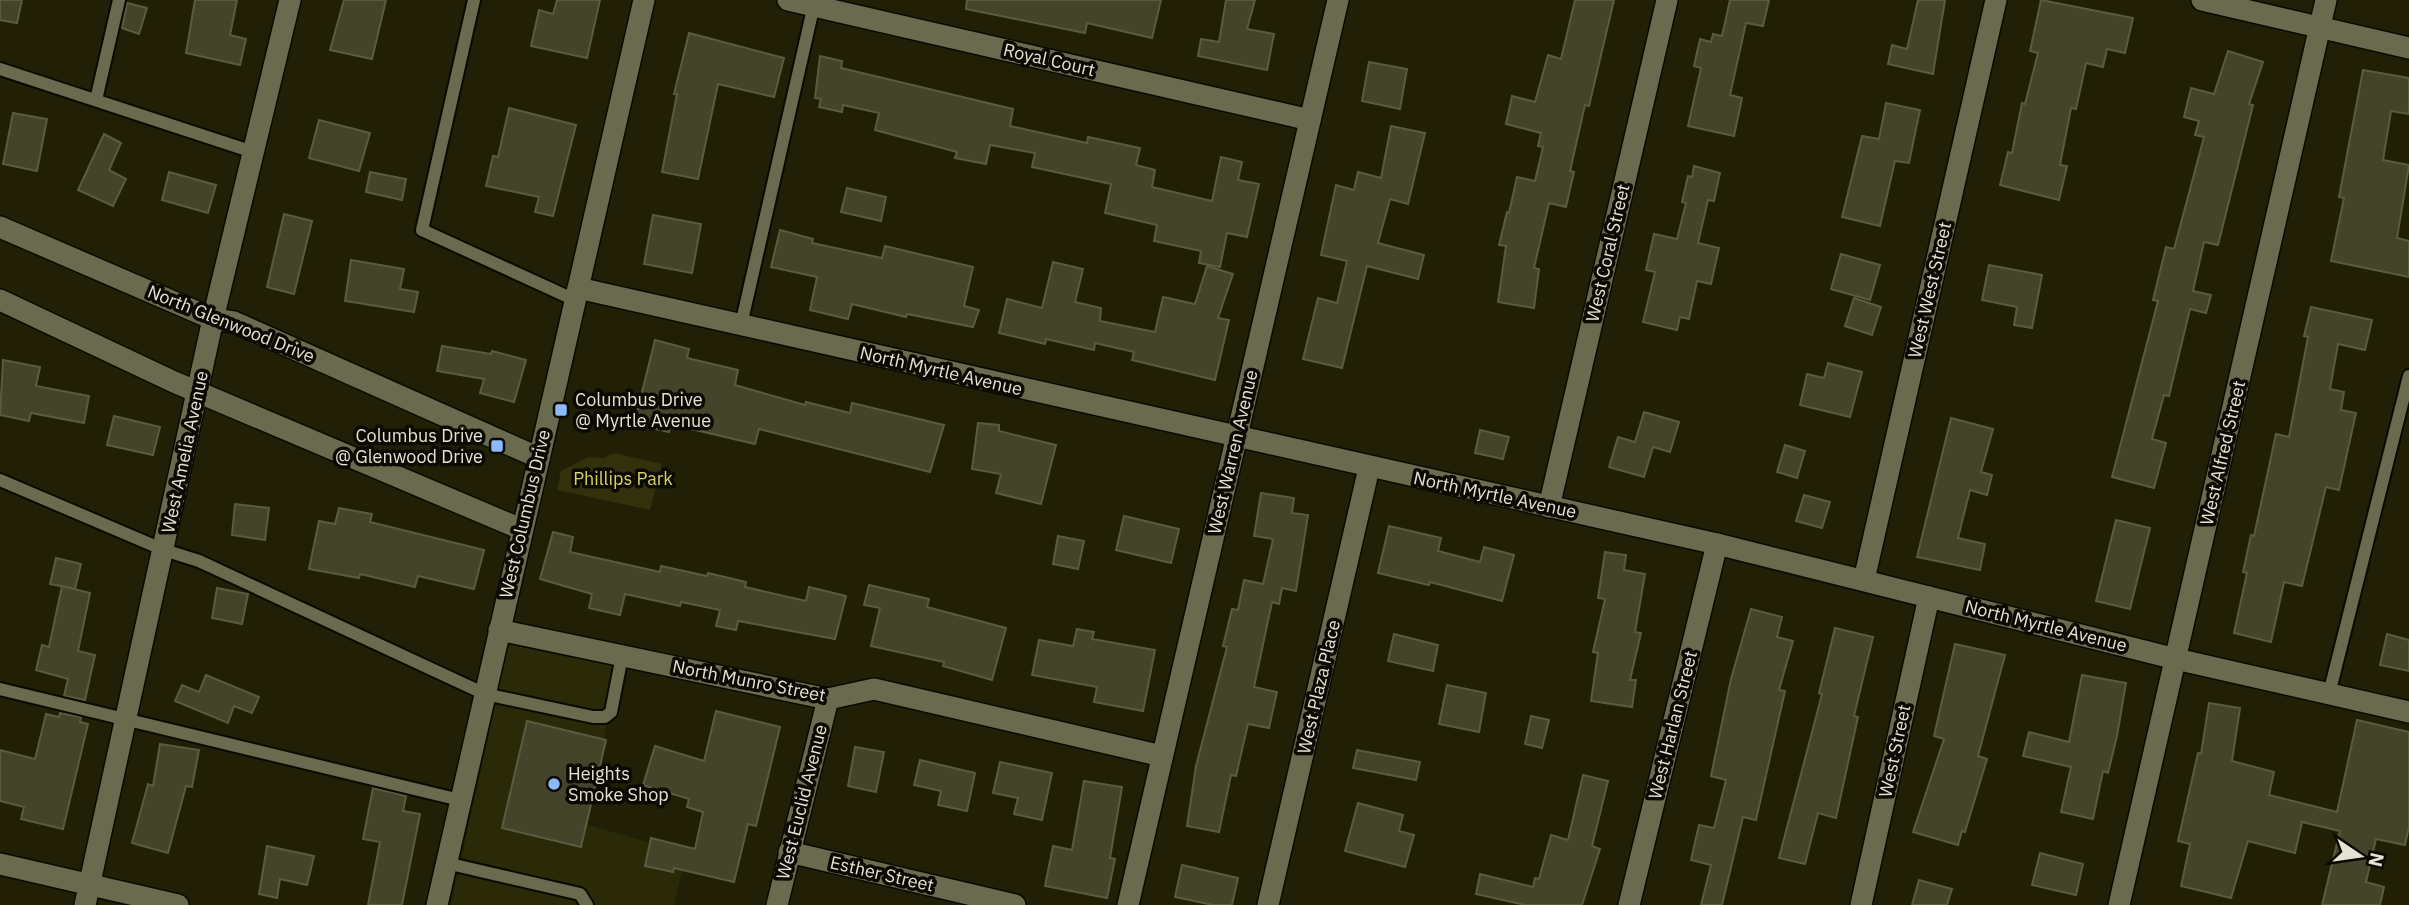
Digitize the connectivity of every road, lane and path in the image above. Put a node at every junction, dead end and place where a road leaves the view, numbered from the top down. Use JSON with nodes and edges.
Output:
{"nodes":[{"id":1,"x":119,"y":0,"type":"edge"},
{"id":2,"x":290,"y":0,"type":"edge"},
{"id":3,"x":474,"y":0,"type":"edge"},
{"id":4,"x":644,"y":0,"type":"edge"},
{"id":5,"x":788,"y":0,"type":"edge"},
{"id":6,"x":1338,"y":0,"type":"edge"},
{"id":7,"x":1667,"y":0,"type":"edge"},
{"id":8,"x":1996,"y":0,"type":"edge"},
{"id":9,"x":2202,"y":0,"type":"edge"},
{"id":10,"x":2326,"y":0,"type":"edge"},
{"id":11,"x":815,"y":3,"type":"edge"},
{"id":12,"x":2320,"y":27,"type":"junction"},
{"id":13,"x":2409,"y":48,"type":"edge"},
{"id":14,"x":0,"y":69,"type":"edge"},
{"id":15,"x":96,"y":100,"type":"junction"},
{"id":16,"x":1310,"y":120,"type":"junction"},
{"id":17,"x":253,"y":152,"type":"junction"},
{"id":18,"x":0,"y":227,"type":"edge"},
{"id":19,"x":576,"y":294,"type":"junction"},
{"id":20,"x":0,"y":300,"type":"edge"},
{"id":21,"x":213,"y":319,"type":"junction"},
{"id":22,"x":741,"y":325,"type":"junction"},
{"id":23,"x":2409,"y":376,"type":"edge"},
{"id":24,"x":199,"y":393,"type":"junction"},
{"id":25,"x":1237,"y":438,"type":"junction"},
{"id":26,"x":537,"y":457,"type":"junction"},
{"id":27,"x":1369,"y":468,"type":"junction"},
{"id":28,"x":0,"y":480,"type":"edge"},
{"id":29,"x":1549,"y":507,"type":"junction"},
{"id":30,"x":522,"y":529,"type":"junction"},
{"id":31,"x":1717,"y":544,"type":"junction"},
{"id":32,"x":164,"y":550,"type":"junction"},
{"id":33,"x":1864,"y":580,"type":"junction"},
{"id":34,"x":1929,"y":597,"type":"junction"},
{"id":35,"x":499,"y":629,"type":"junction"},
{"id":36,"x":622,"y":656,"type":"junction"},
{"id":37,"x":2176,"y":659,"type":"junction"},
{"id":38,"x":0,"y":689,"type":"edge"},
{"id":39,"x":485,"y":694,"type":"junction"},
{"id":40,"x":2329,"y":694,"type":"junction"},
{"id":41,"x":828,"y":699,"type":"junction"},
{"id":42,"x":2409,"y":712,"type":"edge"},
{"id":43,"x":127,"y":719,"type":"junction"},
{"id":44,"x":1162,"y":756,"type":"junction"},
{"id":45,"x":460,"y":800,"type":"junction"},
{"id":46,"x":789,"y":852,"type":"junction"},
{"id":47,"x":446,"y":863,"type":"junction"},
{"id":48,"x":0,"y":864,"type":"edge"},
{"id":49,"x":88,"y":895,"type":"edge"},
{"id":50,"x":178,"y":905,"type":"edge"},
{"id":51,"x":437,"y":905,"type":"edge"},
{"id":52,"x":587,"y":905,"type":"edge"},
{"id":53,"x":776,"y":905,"type":"edge"},
{"id":54,"x":1015,"y":905,"type":"edge"},
{"id":55,"x":1128,"y":905,"type":"edge"},
{"id":56,"x":1269,"y":905,"type":"edge"},
{"id":57,"x":1629,"y":905,"type":"edge"},
{"id":58,"x":1861,"y":905,"type":"edge"},
{"id":59,"x":2119,"y":905,"type":"edge"}],
"edges":[{"from":1,"to":15,"type":"lane"},
{"from":2,"to":17,"type":"street","name":"West Amelia Avenue"},
{"from":3,"to":19,"type":"lane"},
{"from":4,"to":19,"type":"street","name":"West Columbus Drive"},
{"from":5,"to":11,"type":"street","name":"Royal Court"},
{"from":6,"to":16,"type":"street","name":"West Warren Avenue"},
{"from":7,"to":29,"type":"street","name":"West Coral Street"},
{"from":8,"to":33,"type":"street","name":"West West Street"},
{"from":9,"to":12,"type":"street"},
{"from":10,"to":12,"type":"street","name":"West Alfred Street"},
{"from":11,"to":16,"type":"street","name":"Royal Court"},
{"from":11,"to":22,"type":"lane"},
{"from":12,"to":13,"type":"street"},
{"from":12,"to":37,"type":"street","name":"West Alfred Street"},
{"from":14,"to":15,"type":"lane"},
{"from":15,"to":17,"type":"lane"},
{"from":16,"to":25,"type":"street","name":"West Warren Avenue"},
{"from":17,"to":21,"type":"street","name":"West Amelia Avenue"},
{"from":18,"to":21,"type":"street","name":"North Glenwood Drive"},
{"from":19,"to":22,"type":"street","name":"North Myrtle Avenue"},
{"from":19,"to":26,"type":"street","name":"West Columbus Drive"},
{"from":20,"to":24,"type":"street"},
{"from":21,"to":24,"type":"street","name":"West Amelia Avenue"},
{"from":21,"to":26,"type":"street","name":"North Glenwood Drive"},
{"from":22,"to":25,"type":"street","name":"North Myrtle Avenue"},
{"from":23,"to":40,"type":"lane"},
{"from":24,"to":30,"type":"street"},
{"from":24,"to":32,"type":"street","name":"West Amelia Avenue"},
{"from":25,"to":27,"type":"street","name":"North Myrtle Avenue"},
{"from":25,"to":44,"type":"street","name":"West Warren Avenue"},
{"from":26,"to":30,"type":"street","name":"West Columbus Drive"},
{"from":27,"to":29,"type":"street","name":"North Myrtle Avenue"},
{"from":27,"to":56,"type":"street","name":"West Plaza Place"},
{"from":28,"to":32,"type":"lane"},
{"from":29,"to":31,"type":"street","name":"North Myrtle Avenue"},
{"from":30,"to":35,"type":"street","name":"West Columbus Drive"},
{"from":31,"to":33,"type":"street","name":"North Myrtle Avenue"},
{"from":31,"to":57,"type":"street","name":"West Harlan Street"},
{"from":32,"to":39,"type":"lane"},
{"from":32,"to":43,"type":"street","name":"West Amelia Avenue"},
{"from":33,"to":34,"type":"street","name":"North Myrtle Avenue"},
{"from":34,"to":37,"type":"street","name":"North Myrtle Avenue"},
{"from":34,"to":58,"type":"street","name":"West Street"},
{"from":35,"to":36,"type":"street","name":"North Munro Street"},
{"from":35,"to":39,"type":"street","name":"West Columbus Drive"},
{"from":36,"to":39,"type":"lane"},
{"from":36,"to":41,"type":"street","name":"North Munro Street"},
{"from":37,"to":40,"type":"street","name":"North Myrtle Avenue"},
{"from":37,"to":59,"type":"street","name":"West Alfred Street"},
{"from":38,"to":43,"type":"lane"},
{"from":39,"to":45,"type":"street","name":"West Columbus Drive"},
{"from":40,"to":42,"type":"street","name":"North Myrtle Avenue"},
{"from":41,"to":44,"type":"street","name":"North Munro Street"},
{"from":41,"to":46,"type":"street","name":"West Euclid Avenue"},
{"from":43,"to":45,"type":"lane"},
{"from":43,"to":49,"type":"street","name":"West Amelia Avenue"},
{"from":44,"to":55,"type":"street","name":"West Warren Avenue"},
{"from":45,"to":47,"type":"street","name":"West Columbus Drive"},
{"from":46,"to":53,"type":"street","name":"West Euclid Avenue"},
{"from":46,"to":54,"type":"street","name":"Esther Street"},
{"from":47,"to":51,"type":"street","name":"West Columbus Drive"},
{"from":47,"to":52,"type":"lane"},
{"from":48,"to":49,"type":"street"},
{"from":49,"to":50,"type":"street"}]}
